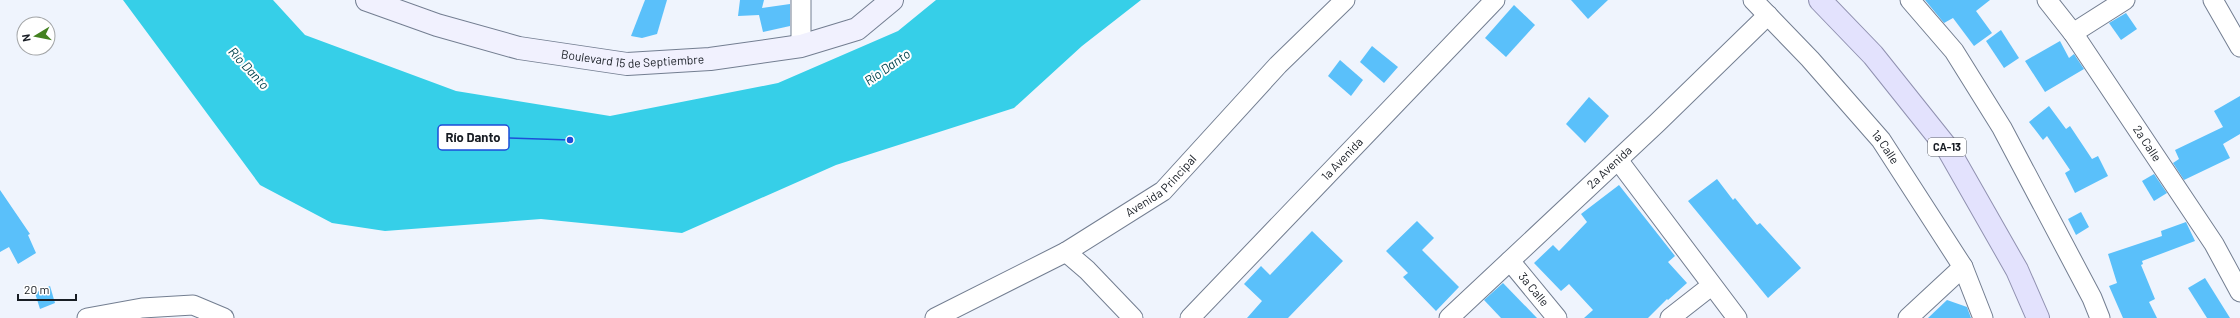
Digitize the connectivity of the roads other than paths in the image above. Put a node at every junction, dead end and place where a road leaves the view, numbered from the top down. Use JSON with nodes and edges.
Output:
{"nodes":[{"id":1,"x":367,"y":0,"type":"edge"},
{"id":2,"x":801,"y":0,"type":"edge"},
{"id":3,"x":892,"y":0,"type":"edge"},
{"id":4,"x":1345,"y":0,"type":"edge"},
{"id":5,"x":1495,"y":0,"type":"edge"},
{"id":6,"x":1753,"y":0,"type":"edge"},
{"id":7,"x":1820,"y":0,"type":"edge"},
{"id":8,"x":1910,"y":0,"type":"edge"},
{"id":9,"x":2047,"y":0,"type":"edge"},
{"id":10,"x":2125,"y":0,"type":"edge"},
{"id":11,"x":2213,"y":0,"type":"edge"},
{"id":12,"x":1768,"y":15,"type":"junction"},
{"id":13,"x":2074,"y":33,"type":"junction"},
{"id":14,"x":801,"y":46,"type":"junction"},
{"id":15,"x":2240,"y":47,"type":"edge"},
{"id":16,"x":1618,"y":160,"type":"junction"},
{"id":17,"x":1066,"y":252,"type":"junction"},
{"id":18,"x":1510,"y":261,"type":"junction"},
{"id":19,"x":1963,"y":267,"type":"junction"},
{"id":20,"x":1711,"y":286,"type":"junction"},
{"id":21,"x":2240,"y":292,"type":"edge"},
{"id":22,"x":142,"y":313,"type":"edge"},
{"id":23,"x":1196,"y":316,"type":"edge"},
{"id":24,"x":88,"y":318,"type":"edge"},
{"id":25,"x":224,"y":318,"type":"edge"},
{"id":26,"x":935,"y":318,"type":"edge"},
{"id":27,"x":1134,"y":318,"type":"edge"},
{"id":28,"x":1449,"y":318,"type":"edge"},
{"id":29,"x":1557,"y":318,"type":"edge"},
{"id":30,"x":1670,"y":318,"type":"edge"},
{"id":31,"x":1737,"y":318,"type":"edge"},
{"id":32,"x":1908,"y":318,"type":"edge"},
{"id":33,"x":1983,"y":318,"type":"edge"},
{"id":34,"x":2038,"y":318,"type":"edge"},
{"id":35,"x":2100,"y":318,"type":"edge"}],
"edges":[{"from":1,"to":14,"type":"street","name":"Boulevard 15 de Septiembre"},
{"from":2,"to":14,"type":"street"},
{"from":3,"to":14,"type":"street","name":"Boulevard 15 de Septiembre"},
{"from":4,"to":17,"type":"street","name":"Avenida Principal"},
{"from":5,"to":23,"type":"street","name":"1a Avenida"},
{"from":6,"to":12,"type":"street","name":"1a Calle"},
{"from":7,"to":34,"type":"main road","number":"CA-13"},
{"from":8,"to":35,"type":"street"},
{"from":9,"to":13,"type":"street","name":"2a Calle"},
{"from":10,"to":13,"type":"street"},
{"from":11,"to":15,"type":"street"},
{"from":12,"to":16,"type":"street","name":"2a Avenida"},
{"from":12,"to":19,"type":"street","name":"1a Calle"},
{"from":13,"to":21,"type":"street","name":"2a Calle"},
{"from":16,"to":18,"type":"street","name":"2a Avenida"},
{"from":16,"to":20,"type":"street"},
{"from":17,"to":26,"type":"street","name":"Avenida Principal"},
{"from":17,"to":27,"type":"street"},
{"from":18,"to":28,"type":"street","name":"2a Avenida"},
{"from":18,"to":29,"type":"street","name":"3a Calle"},
{"from":19,"to":32,"type":"street"},
{"from":19,"to":33,"type":"street","name":"1a Calle"},
{"from":20,"to":30,"type":"street"},
{"from":20,"to":31,"type":"street"},
{"from":22,"to":24,"type":"street"},
{"from":22,"to":25,"type":"street"}]}
